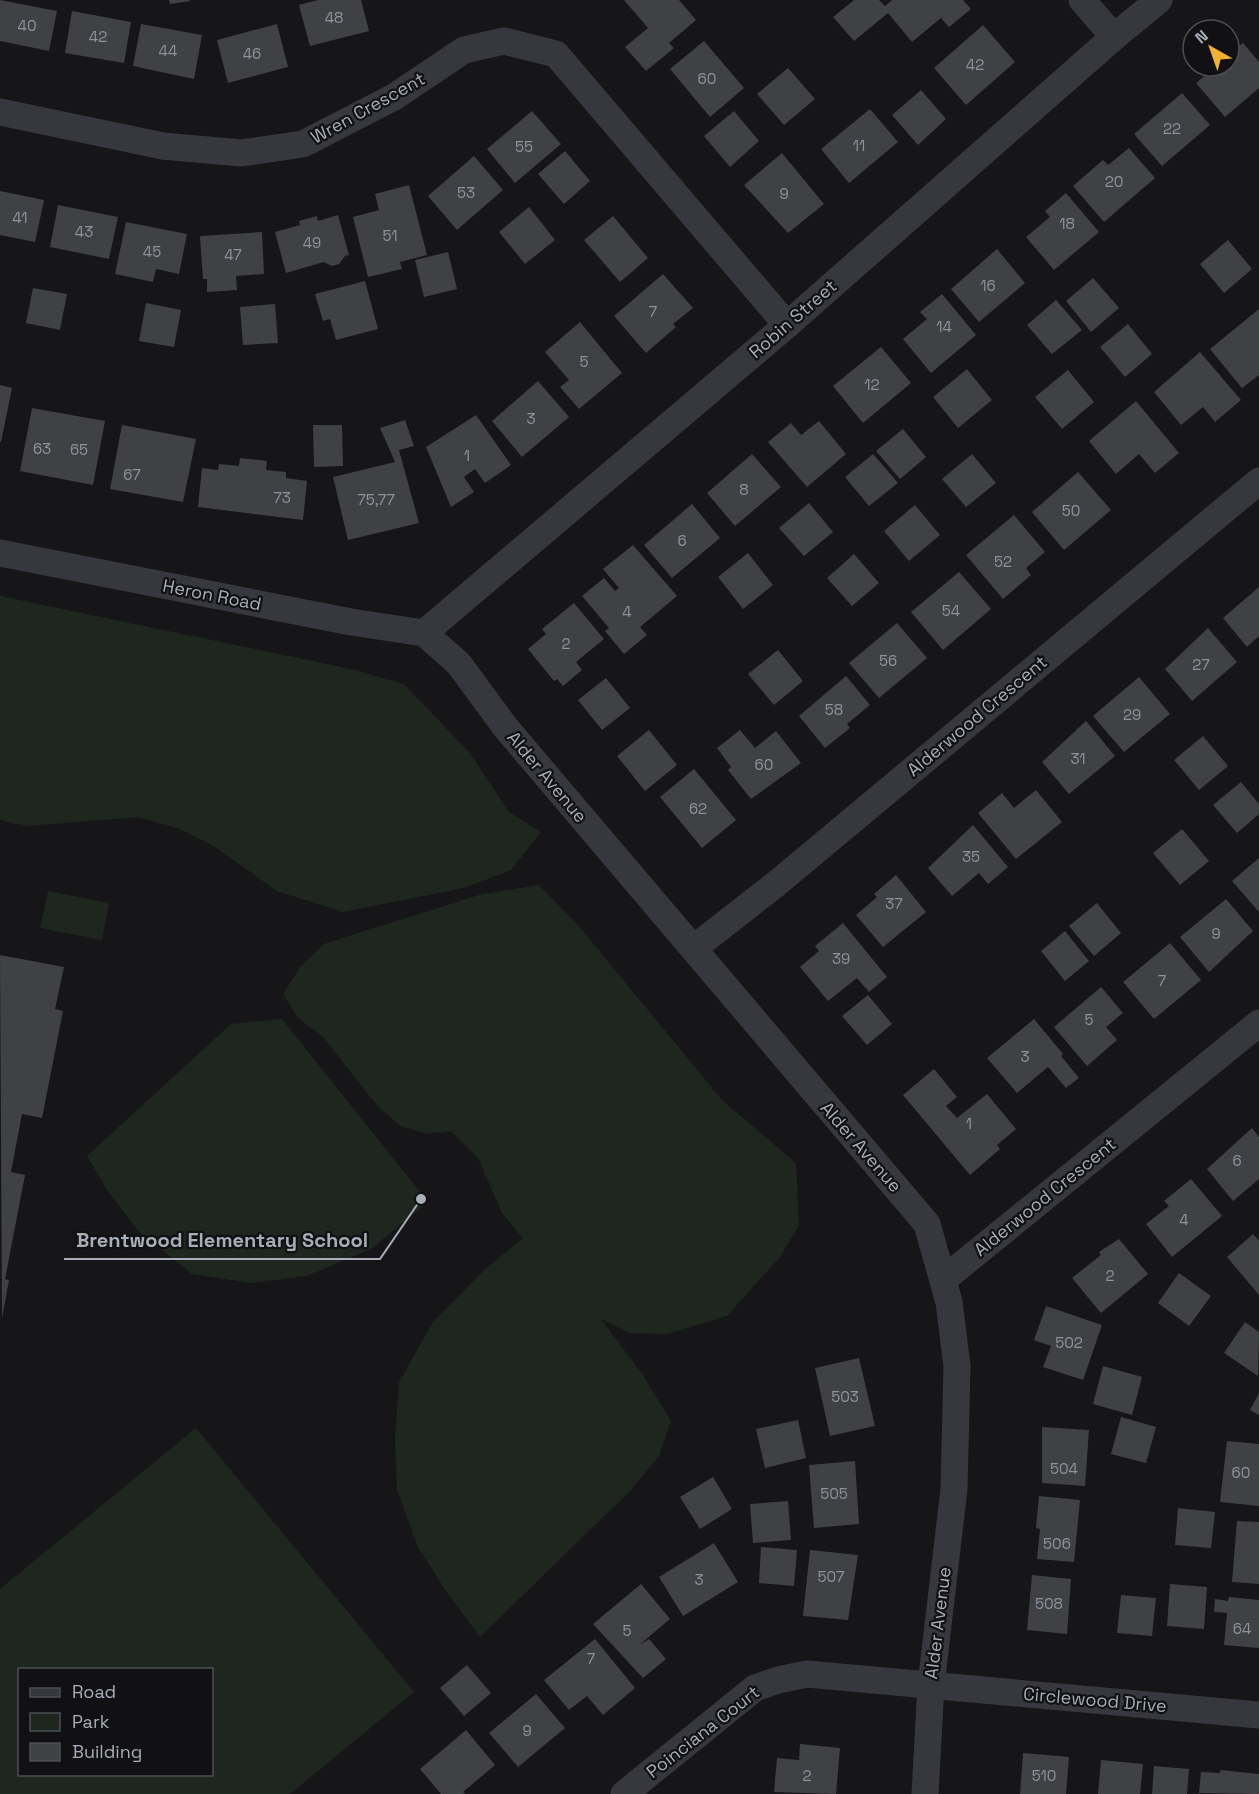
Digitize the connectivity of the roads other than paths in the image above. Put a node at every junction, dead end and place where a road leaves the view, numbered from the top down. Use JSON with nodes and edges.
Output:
{"nodes":[{"id":1,"x":1082,"y":0,"type":"edge"},
{"id":2,"x":1159,"y":0,"type":"edge"},
{"id":3,"x":1114,"y":37,"type":"junction"},
{"id":4,"x":0,"y":112,"type":"edge"},
{"id":5,"x":787,"y":325,"type":"junction"},
{"id":6,"x":1259,"y":482,"type":"edge"},
{"id":7,"x":0,"y":553,"type":"edge"},
{"id":8,"x":424,"y":633,"type":"junction"},
{"id":9,"x":694,"y":948,"type":"junction"},
{"id":10,"x":1259,"y":1023,"type":"edge"},
{"id":11,"x":943,"y":1280,"type":"junction"},
{"id":12,"x":931,"y":1684,"type":"junction"},
{"id":13,"x":1259,"y":1715,"type":"edge"},
{"id":14,"x":624,"y":1794,"type":"edge"},
{"id":15,"x":925,"y":1794,"type":"edge"}],
"edges":[{"from":1,"to":3,"type":"street"},
{"from":2,"to":3,"type":"street","name":"Robin Street"},
{"from":3,"to":5,"type":"street","name":"Robin Street"},
{"from":4,"to":5,"type":"street","name":"Wren Crescent"},
{"from":5,"to":8,"type":"street","name":"Robin Street"},
{"from":6,"to":9,"type":"street","name":"Alderwood Crescent"},
{"from":7,"to":8,"type":"street","name":"Heron Road"},
{"from":8,"to":9,"type":"street","name":"Alder Avenue"},
{"from":9,"to":11,"type":"street","name":"Alder Avenue"},
{"from":10,"to":11,"type":"street","name":"Alderwood Crescent"},
{"from":11,"to":12,"type":"street","name":"Alder Avenue"},
{"from":12,"to":13,"type":"street","name":"Circlewood Drive"},
{"from":12,"to":14,"type":"street","name":"Poinciana Court"},
{"from":12,"to":15,"type":"street","name":"Alder Avenue"}]}
